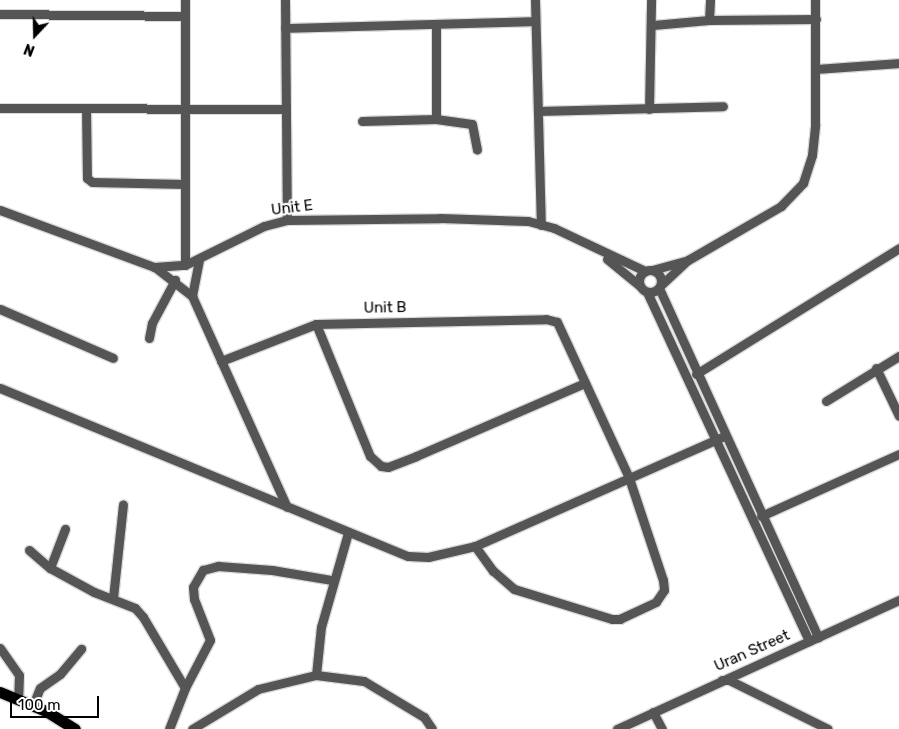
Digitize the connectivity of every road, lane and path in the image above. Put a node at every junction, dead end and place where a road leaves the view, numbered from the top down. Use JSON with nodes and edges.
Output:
{"nodes":[{"id":1,"x":185,"y":0,"type":"edge"},
{"id":2,"x":285,"y":0,"type":"edge"},
{"id":3,"x":535,"y":0,"type":"edge"},
{"id":4,"x":651,"y":0,"type":"edge"},
{"id":5,"x":710,"y":0,"type":"edge"},
{"id":6,"x":815,"y":0,"type":"edge"},
{"id":7,"x":0,"y":14,"type":"edge"},
{"id":8,"x":185,"y":16,"type":"junction"},
{"id":9,"x":816,"y":19,"type":"junction"},
{"id":10,"x":709,"y":20,"type":"junction"},
{"id":11,"x":535,"y":21,"type":"junction"},
{"id":12,"x":436,"y":25,"type":"junction"},
{"id":13,"x":653,"y":25,"type":"junction"},
{"id":14,"x":285,"y":28,"type":"junction"},
{"id":15,"x":899,"y":63,"type":"edge"},
{"id":16,"x":817,"y":68,"type":"junction"},
{"id":17,"x":723,"y":106,"type":"dead end"},
{"id":18,"x":0,"y":108,"type":"edge"},
{"id":19,"x":86,"y":108,"type":"junction"},
{"id":20,"x":186,"y":108,"type":"junction"},
{"id":21,"x":286,"y":109,"type":"junction"},
{"id":22,"x":649,"y":109,"type":"junction"},
{"id":23,"x":538,"y":112,"type":"junction"},
{"id":24,"x":436,"y":119,"type":"junction"},
{"id":25,"x":362,"y":121,"type":"dead end"},
{"id":26,"x":478,"y":150,"type":"dead end"},
{"id":27,"x":185,"y":184,"type":"junction"},
{"id":28,"x":0,"y":210,"type":"edge"},
{"id":29,"x":287,"y":220,"type":"junction"},
{"id":30,"x":541,"y":225,"type":"junction"},
{"id":31,"x":899,"y":248,"type":"edge"},
{"id":32,"x":599,"y":252,"type":"junction"},
{"id":33,"x":199,"y":260,"type":"junction"},
{"id":34,"x":688,"y":260,"type":"junction"},
{"id":35,"x":185,"y":265,"type":"junction"},
{"id":36,"x":154,"y":267,"type":"junction"},
{"id":37,"x":649,"y":270,"type":"junction"},
{"id":38,"x":175,"y":280,"type":"junction"},
{"id":39,"x":660,"y":286,"type":"junction"},
{"id":40,"x":644,"y":289,"type":"junction"},
{"id":41,"x":192,"y":296,"type":"junction"},
{"id":42,"x":0,"y":309,"type":"edge"},
{"id":43,"x":316,"y":324,"type":"junction"},
{"id":44,"x":149,"y":338,"type":"dead end"},
{"id":45,"x":899,"y":356,"type":"edge"},
{"id":46,"x":113,"y":358,"type":"dead end"},
{"id":47,"x":221,"y":361,"type":"junction"},
{"id":48,"x":876,"y":368,"type":"junction"},
{"id":49,"x":696,"y":374,"type":"junction"},
{"id":50,"x":585,"y":383,"type":"junction"},
{"id":51,"x":0,"y":388,"type":"edge"},
{"id":52,"x":826,"y":401,"type":"dead end"},
{"id":53,"x":899,"y":416,"type":"edge"},
{"id":54,"x":720,"y":438,"type":"junction"},
{"id":55,"x":899,"y":454,"type":"edge"},
{"id":56,"x":629,"y":478,"type":"junction"},
{"id":57,"x":123,"y":505,"type":"dead end"},
{"id":58,"x":287,"y":507,"type":"junction"},
{"id":59,"x":760,"y":516,"type":"junction"},
{"id":60,"x":65,"y":529,"type":"dead end"},
{"id":61,"x":348,"y":533,"type":"junction"},
{"id":62,"x":475,"y":546,"type":"junction"},
{"id":63,"x":28,"y":550,"type":"dead end"},
{"id":64,"x":50,"y":568,"type":"junction"},
{"id":65,"x":332,"y":580,"type":"junction"},
{"id":66,"x":114,"y":598,"type":"junction"},
{"id":67,"x":899,"y":600,"type":"edge"},
{"id":68,"x":818,"y":637,"type":"junction"},
{"id":69,"x":808,"y":641,"type":"junction"},
{"id":70,"x":0,"y":648,"type":"edge"},
{"id":71,"x":82,"y":648,"type":"dead end"},
{"id":72,"x":316,"y":675,"type":"junction"},
{"id":73,"x":722,"y":680,"type":"junction"},
{"id":74,"x":185,"y":688,"type":"junction"},
{"id":75,"x":0,"y":692,"type":"edge"},
{"id":76,"x":18,"y":699,"type":"junction"},
{"id":77,"x":0,"y":700,"type":"edge"},
{"id":78,"x":34,"y":705,"type":"junction"},
{"id":79,"x":653,"y":712,"type":"junction"},
{"id":80,"x":62,"y":729,"type":"edge"},
{"id":81,"x":75,"y":729,"type":"edge"},
{"id":82,"x":169,"y":729,"type":"edge"},
{"id":83,"x":192,"y":729,"type":"edge"},
{"id":84,"x":432,"y":729,"type":"edge"},
{"id":85,"x":617,"y":729,"type":"edge"},
{"id":86,"x":662,"y":729,"type":"edge"},
{"id":87,"x":828,"y":729,"type":"edge"}],
"edges":[{"from":1,"to":8,"type":"street"},
{"from":2,"to":14,"type":"street"},
{"from":3,"to":11,"type":"street"},
{"from":4,"to":13,"type":"street"},
{"from":5,"to":10,"type":"street"},
{"from":6,"to":9,"type":"street"},
{"from":7,"to":8,"type":"street"},
{"from":8,"to":20,"type":"street"},
{"from":9,"to":10,"type":"street"},
{"from":9,"to":16,"type":"street"},
{"from":10,"to":13,"type":"street"},
{"from":11,"to":12,"type":"street"},
{"from":11,"to":23,"type":"street"},
{"from":12,"to":14,"type":"street"},
{"from":12,"to":24,"type":"street"},
{"from":13,"to":22,"type":"street"},
{"from":14,"to":21,"type":"street"},
{"from":15,"to":16,"type":"street"},
{"from":16,"to":34,"type":"street"},
{"from":17,"to":22,"type":"street"},
{"from":18,"to":19,"type":"street"},
{"from":19,"to":20,"type":"street"},
{"from":19,"to":27,"type":"street"},
{"from":20,"to":21,"type":"street"},
{"from":20,"to":27,"type":"street"},
{"from":21,"to":29,"type":"street"},
{"from":22,"to":23,"type":"street"},
{"from":23,"to":30,"type":"street"},
{"from":24,"to":25,"type":"street"},
{"from":24,"to":26,"type":"street"},
{"from":27,"to":35,"type":"street"},
{"from":28,"to":36,"type":"street","name":"Unit E"},
{"from":29,"to":30,"type":"street","name":"Unit E"},
{"from":29,"to":33,"type":"street","name":"Unit E"},
{"from":30,"to":32,"type":"street","name":"Unit E"},
{"from":31,"to":49,"type":"street"},
{"from":32,"to":37,"type":"street"},
{"from":32,"to":40,"type":"street"},
{"from":33,"to":35,"type":"street","name":"Unit E"},
{"from":33,"to":41,"type":"street"},
{"from":34,"to":37,"type":"street"},
{"from":34,"to":39,"type":"street"},
{"from":35,"to":36,"type":"street","name":"Unit E"},
{"from":36,"to":38,"type":"street"},
{"from":37,"to":39,"type":"street"},
{"from":37,"to":40,"type":"street"},
{"from":38,"to":41,"type":"street"},
{"from":38,"to":44,"type":"street"},
{"from":39,"to":40,"type":"street"},
{"from":39,"to":49,"type":"street"},
{"from":40,"to":54,"type":"street"},
{"from":41,"to":47,"type":"street"},
{"from":42,"to":46,"type":"street"},
{"from":43,"to":47,"type":"street","name":"Unit B"},
{"from":43,"to":50,"type":"street","name":"Unit B"},
{"from":43,"to":50,"type":"street"},
{"from":45,"to":48,"type":"street"},
{"from":47,"to":58,"type":"street"},
{"from":48,"to":52,"type":"street"},
{"from":48,"to":53,"type":"street"},
{"from":49,"to":54,"type":"street"},
{"from":50,"to":56,"type":"street"},
{"from":51,"to":58,"type":"street"},
{"from":54,"to":56,"type":"street"},
{"from":54,"to":59,"type":"street"},
{"from":54,"to":69,"type":"street"},
{"from":55,"to":59,"type":"street"},
{"from":56,"to":62,"type":"street"},
{"from":56,"to":62,"type":"street"},
{"from":57,"to":66,"type":"street"},
{"from":58,"to":61,"type":"street"},
{"from":59,"to":68,"type":"street"},
{"from":60,"to":64,"type":"street"},
{"from":61,"to":62,"type":"street"},
{"from":61,"to":65,"type":"street"},
{"from":63,"to":64,"type":"street"},
{"from":64,"to":66,"type":"street"},
{"from":65,"to":72,"type":"street"},
{"from":65,"to":74,"type":"street"},
{"from":66,"to":74,"type":"street"},
{"from":67,"to":68,"type":"street","name":"Uran Street"},
{"from":68,"to":69,"type":"street","name":"Uran Street"},
{"from":69,"to":73,"type":"street","name":"Uran Street"},
{"from":70,"to":76,"type":"street"},
{"from":71,"to":78,"type":"street"},
{"from":72,"to":83,"type":"street"},
{"from":72,"to":84,"type":"street"},
{"from":73,"to":79,"type":"street","name":"Uran Street"},
{"from":73,"to":87,"type":"street"},
{"from":74,"to":82,"type":"street"},
{"from":75,"to":76,"type":"main road"},
{"from":76,"to":78,"type":"main road"},
{"from":77,"to":80,"type":"main road"},
{"from":78,"to":81,"type":"main road"},
{"from":79,"to":85,"type":"street","name":"Uran Street"},
{"from":79,"to":86,"type":"street"}]}
